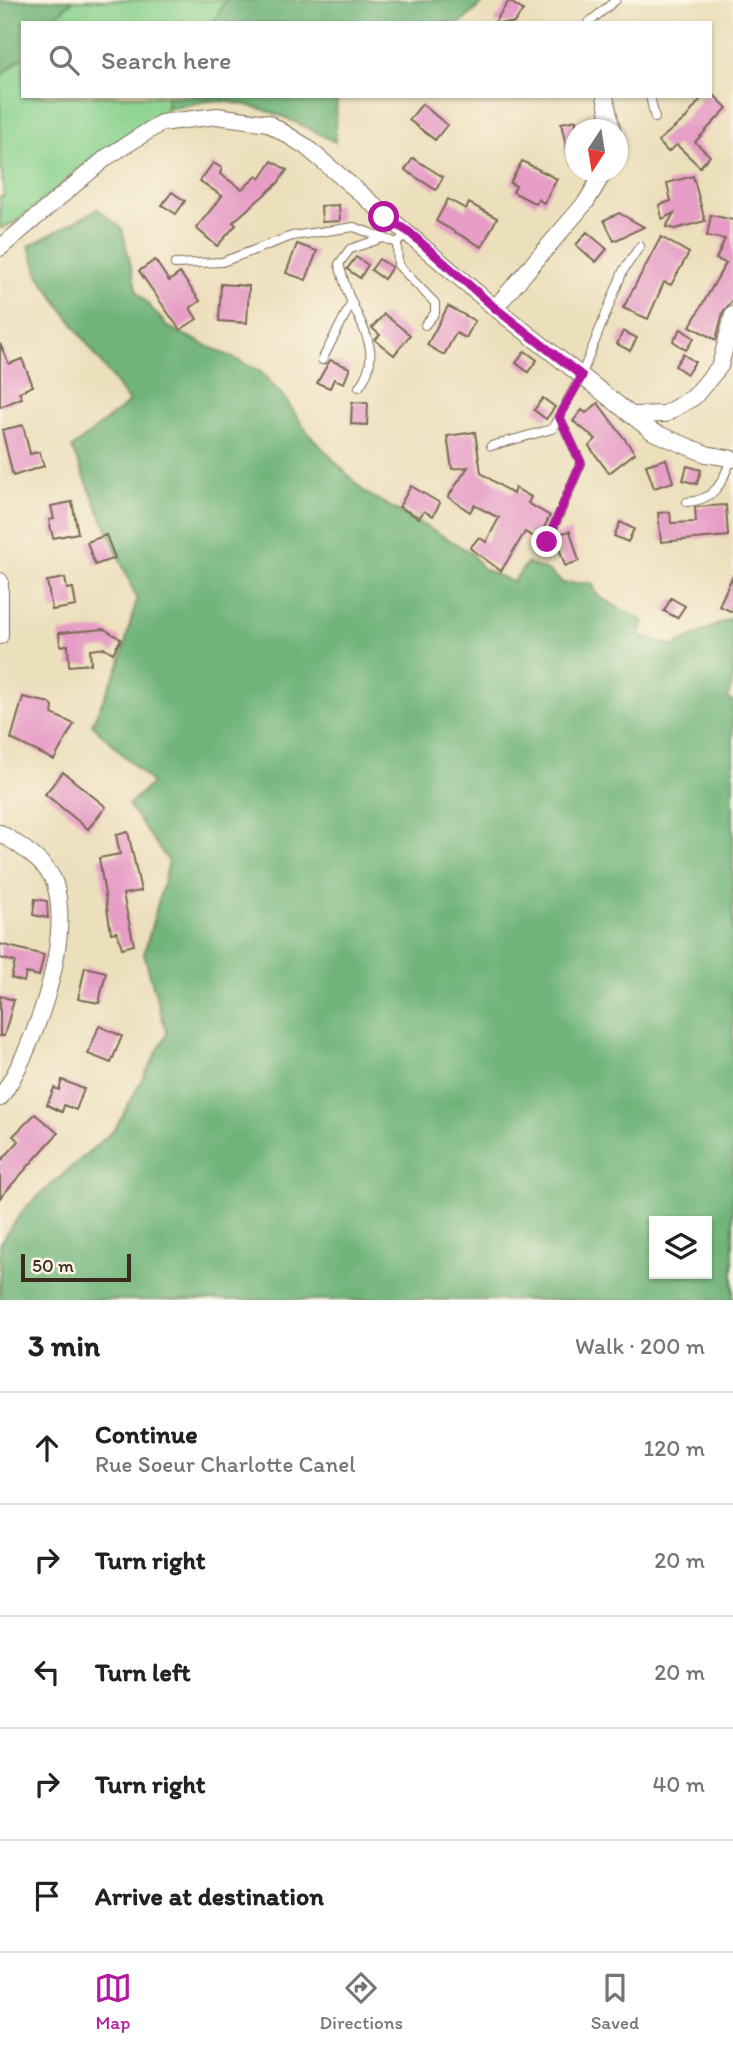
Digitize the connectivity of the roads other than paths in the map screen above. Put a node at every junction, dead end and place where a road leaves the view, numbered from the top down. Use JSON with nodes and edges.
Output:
{"nodes":[{"id":1,"x":616,"y":0,"type":"edge"},
{"id":2,"x":590,"y":21,"type":"edge"},
{"id":3,"x":606,"y":98,"type":"edge"},
{"id":4,"x":650,"y":98,"type":"edge"},
{"id":5,"x":655,"y":118,"type":"dead end"},
{"id":6,"x":610,"y":119,"type":"edge"},
{"id":7,"x":598,"y":182,"type":"edge"},
{"id":8,"x":403,"y":237,"type":"junction"},
{"id":9,"x":383,"y":238,"type":"junction"},
{"id":10,"x":640,"y":246,"type":"dead end"},
{"id":11,"x":0,"y":248,"type":"edge"},
{"id":12,"x":175,"y":264,"type":"dead end"},
{"id":13,"x":352,"y":302,"type":"junction"},
{"id":14,"x":495,"y":308,"type":"junction"},
{"id":15,"x":733,"y":315,"type":"edge"},
{"id":16,"x":425,"y":326,"type":"dead end"},
{"id":17,"x":322,"y":360,"type":"dead end"},
{"id":18,"x":582,"y":376,"type":"junction"},
{"id":19,"x":359,"y":387,"type":"dead end"},
{"id":20,"x":631,"y":415,"type":"junction"},
{"id":21,"x":559,"y":416,"type":"junction"},
{"id":22,"x":491,"y":446,"type":"dead end"},
{"id":23,"x":732,"y":459,"type":"edge"},
{"id":24,"x":687,"y":502,"type":"dead end"},
{"id":25,"x":547,"y":542,"type":"dead end"},
{"id":26,"x":0,"y":581,"type":"edge"},
{"id":27,"x":0,"y":636,"type":"edge"},
{"id":28,"x":0,"y":833,"type":"edge"},
{"id":29,"x":0,"y":1098,"type":"edge"}],
"edges":[{"from":1,"to":2,"type":"lane"},
{"from":3,"to":6,"type":"street"},
{"from":4,"to":5,"type":"lane"},
{"from":7,"to":14,"type":"street"},
{"from":8,"to":9,"type":"lane"},
{"from":8,"to":11,"type":"street"},
{"from":8,"to":14,"type":"street"},
{"from":8,"to":16,"type":"lane"},
{"from":9,"to":12,"type":"lane"},
{"from":9,"to":13,"type":"lane"},
{"from":10,"to":18,"type":"lane"},
{"from":13,"to":17,"type":"lane"},
{"from":13,"to":19,"type":"lane"},
{"from":14,"to":18,"type":"street"},
{"from":15,"to":20,"type":"street"},
{"from":18,"to":20,"type":"street"},
{"from":18,"to":21,"type":"lane"},
{"from":20,"to":23,"type":"street"},
{"from":21,"to":22,"type":"lane"},
{"from":21,"to":25,"type":"lane"},
{"from":23,"to":24,"type":"lane"},
{"from":26,"to":27,"type":"street"},
{"from":28,"to":29,"type":"street"}]}
